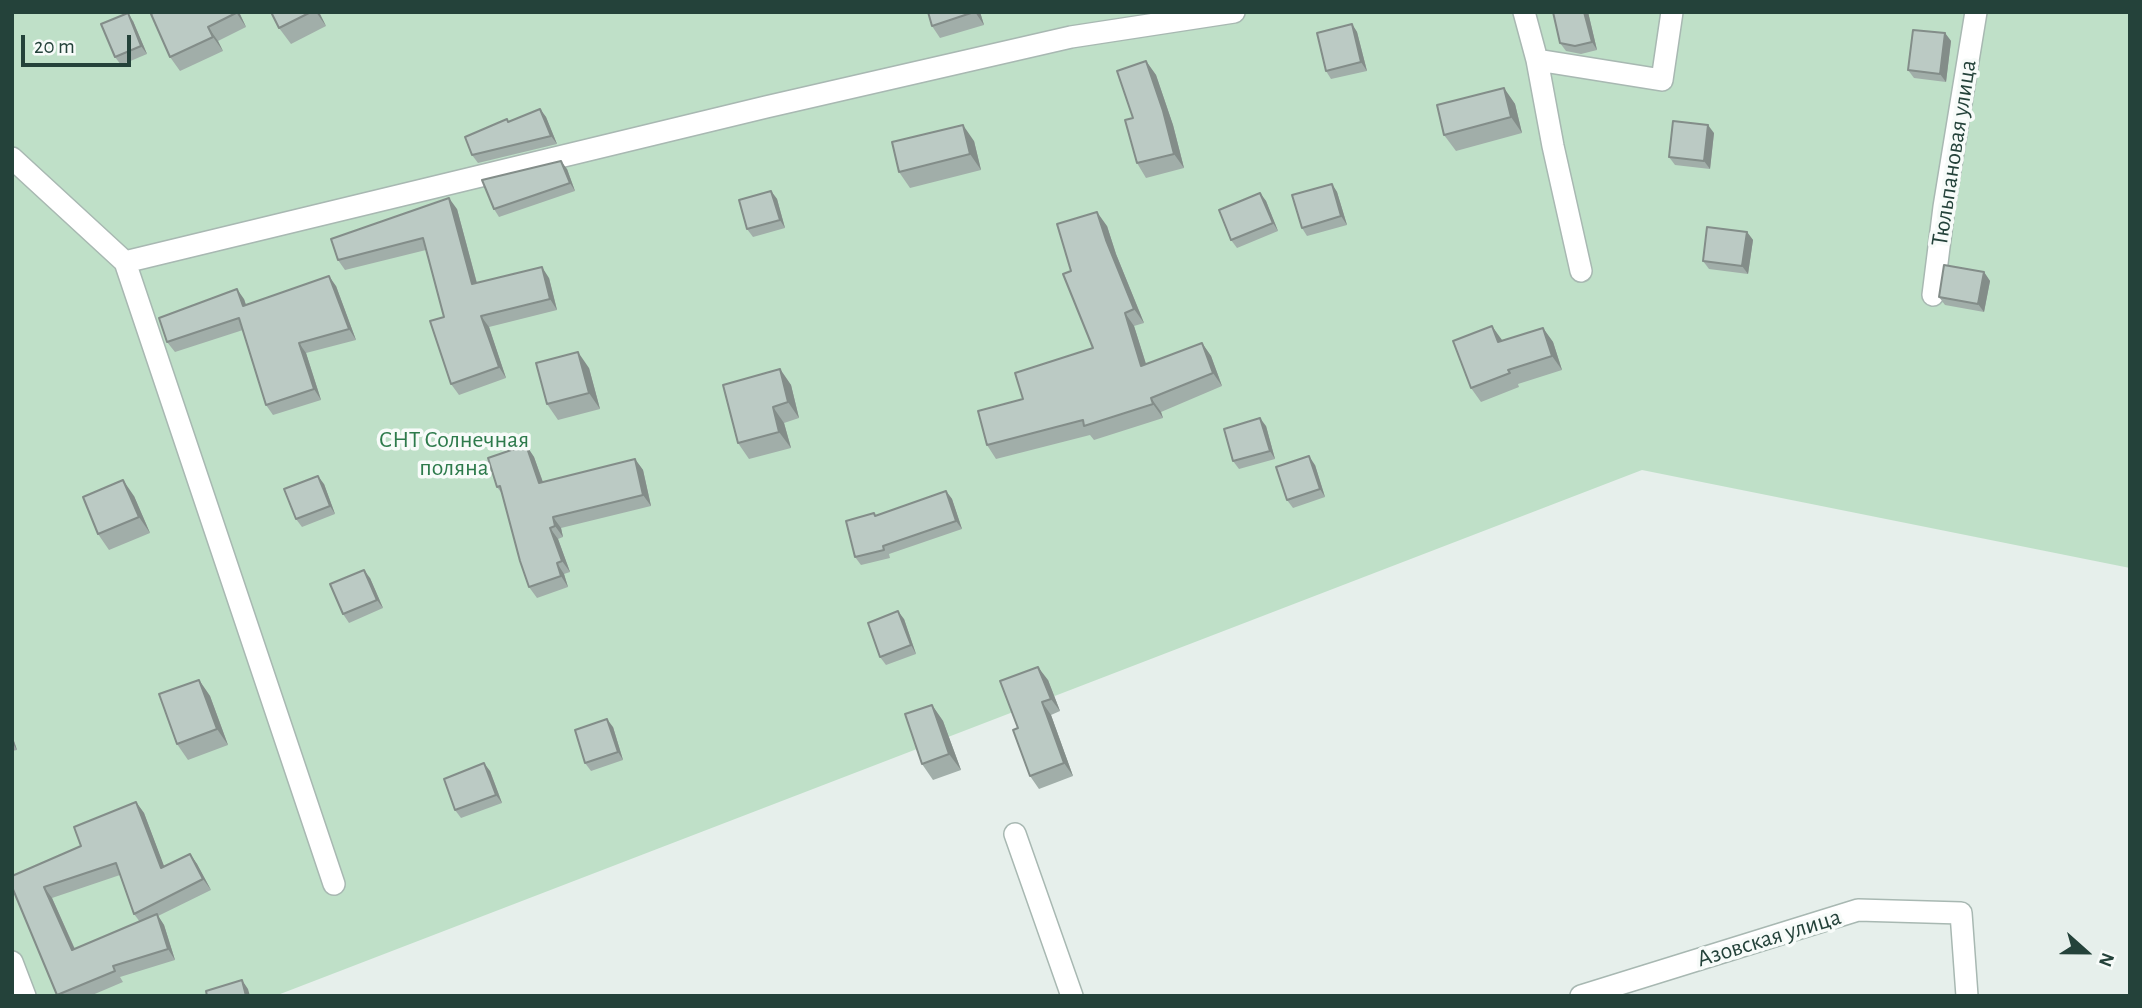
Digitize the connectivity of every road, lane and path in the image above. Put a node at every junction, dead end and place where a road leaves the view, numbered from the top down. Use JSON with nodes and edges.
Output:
{"nodes":[{"id":1,"x":1234,"y":12,"type":"edge"},
{"id":2,"x":1524,"y":12,"type":"edge"},
{"id":3,"x":1672,"y":12,"type":"edge"},
{"id":4,"x":1976,"y":12,"type":"edge"},
{"id":5,"x":1537,"y":60,"type":"junction"},
{"id":6,"x":12,"y":158,"type":"edge"},
{"id":7,"x":125,"y":262,"type":"junction"},
{"id":8,"x":1581,"y":271,"type":"dead end"},
{"id":9,"x":1933,"y":295,"type":"dead end"},
{"id":10,"x":1015,"y":834,"type":"dead end"},
{"id":11,"x":334,"y":884,"type":"dead end"},
{"id":12,"x":12,"y":962,"type":"edge"},
{"id":13,"x":25,"y":996,"type":"edge"},
{"id":14,"x":1072,"y":996,"type":"edge"},
{"id":15,"x":1581,"y":996,"type":"edge"},
{"id":16,"x":1967,"y":996,"type":"edge"}],
"edges":[{"from":1,"to":7,"type":"street"},
{"from":2,"to":5,"type":"street"},
{"from":3,"to":5,"type":"street"},
{"from":4,"to":9,"type":"street","name":"Тюльпановая улица"},
{"from":5,"to":8,"type":"street"},
{"from":6,"to":7,"type":"street"},
{"from":7,"to":11,"type":"street"},
{"from":10,"to":14,"type":"street"},
{"from":12,"to":13,"type":"street"},
{"from":15,"to":16,"type":"street","name":"Азовская улица"}]}
